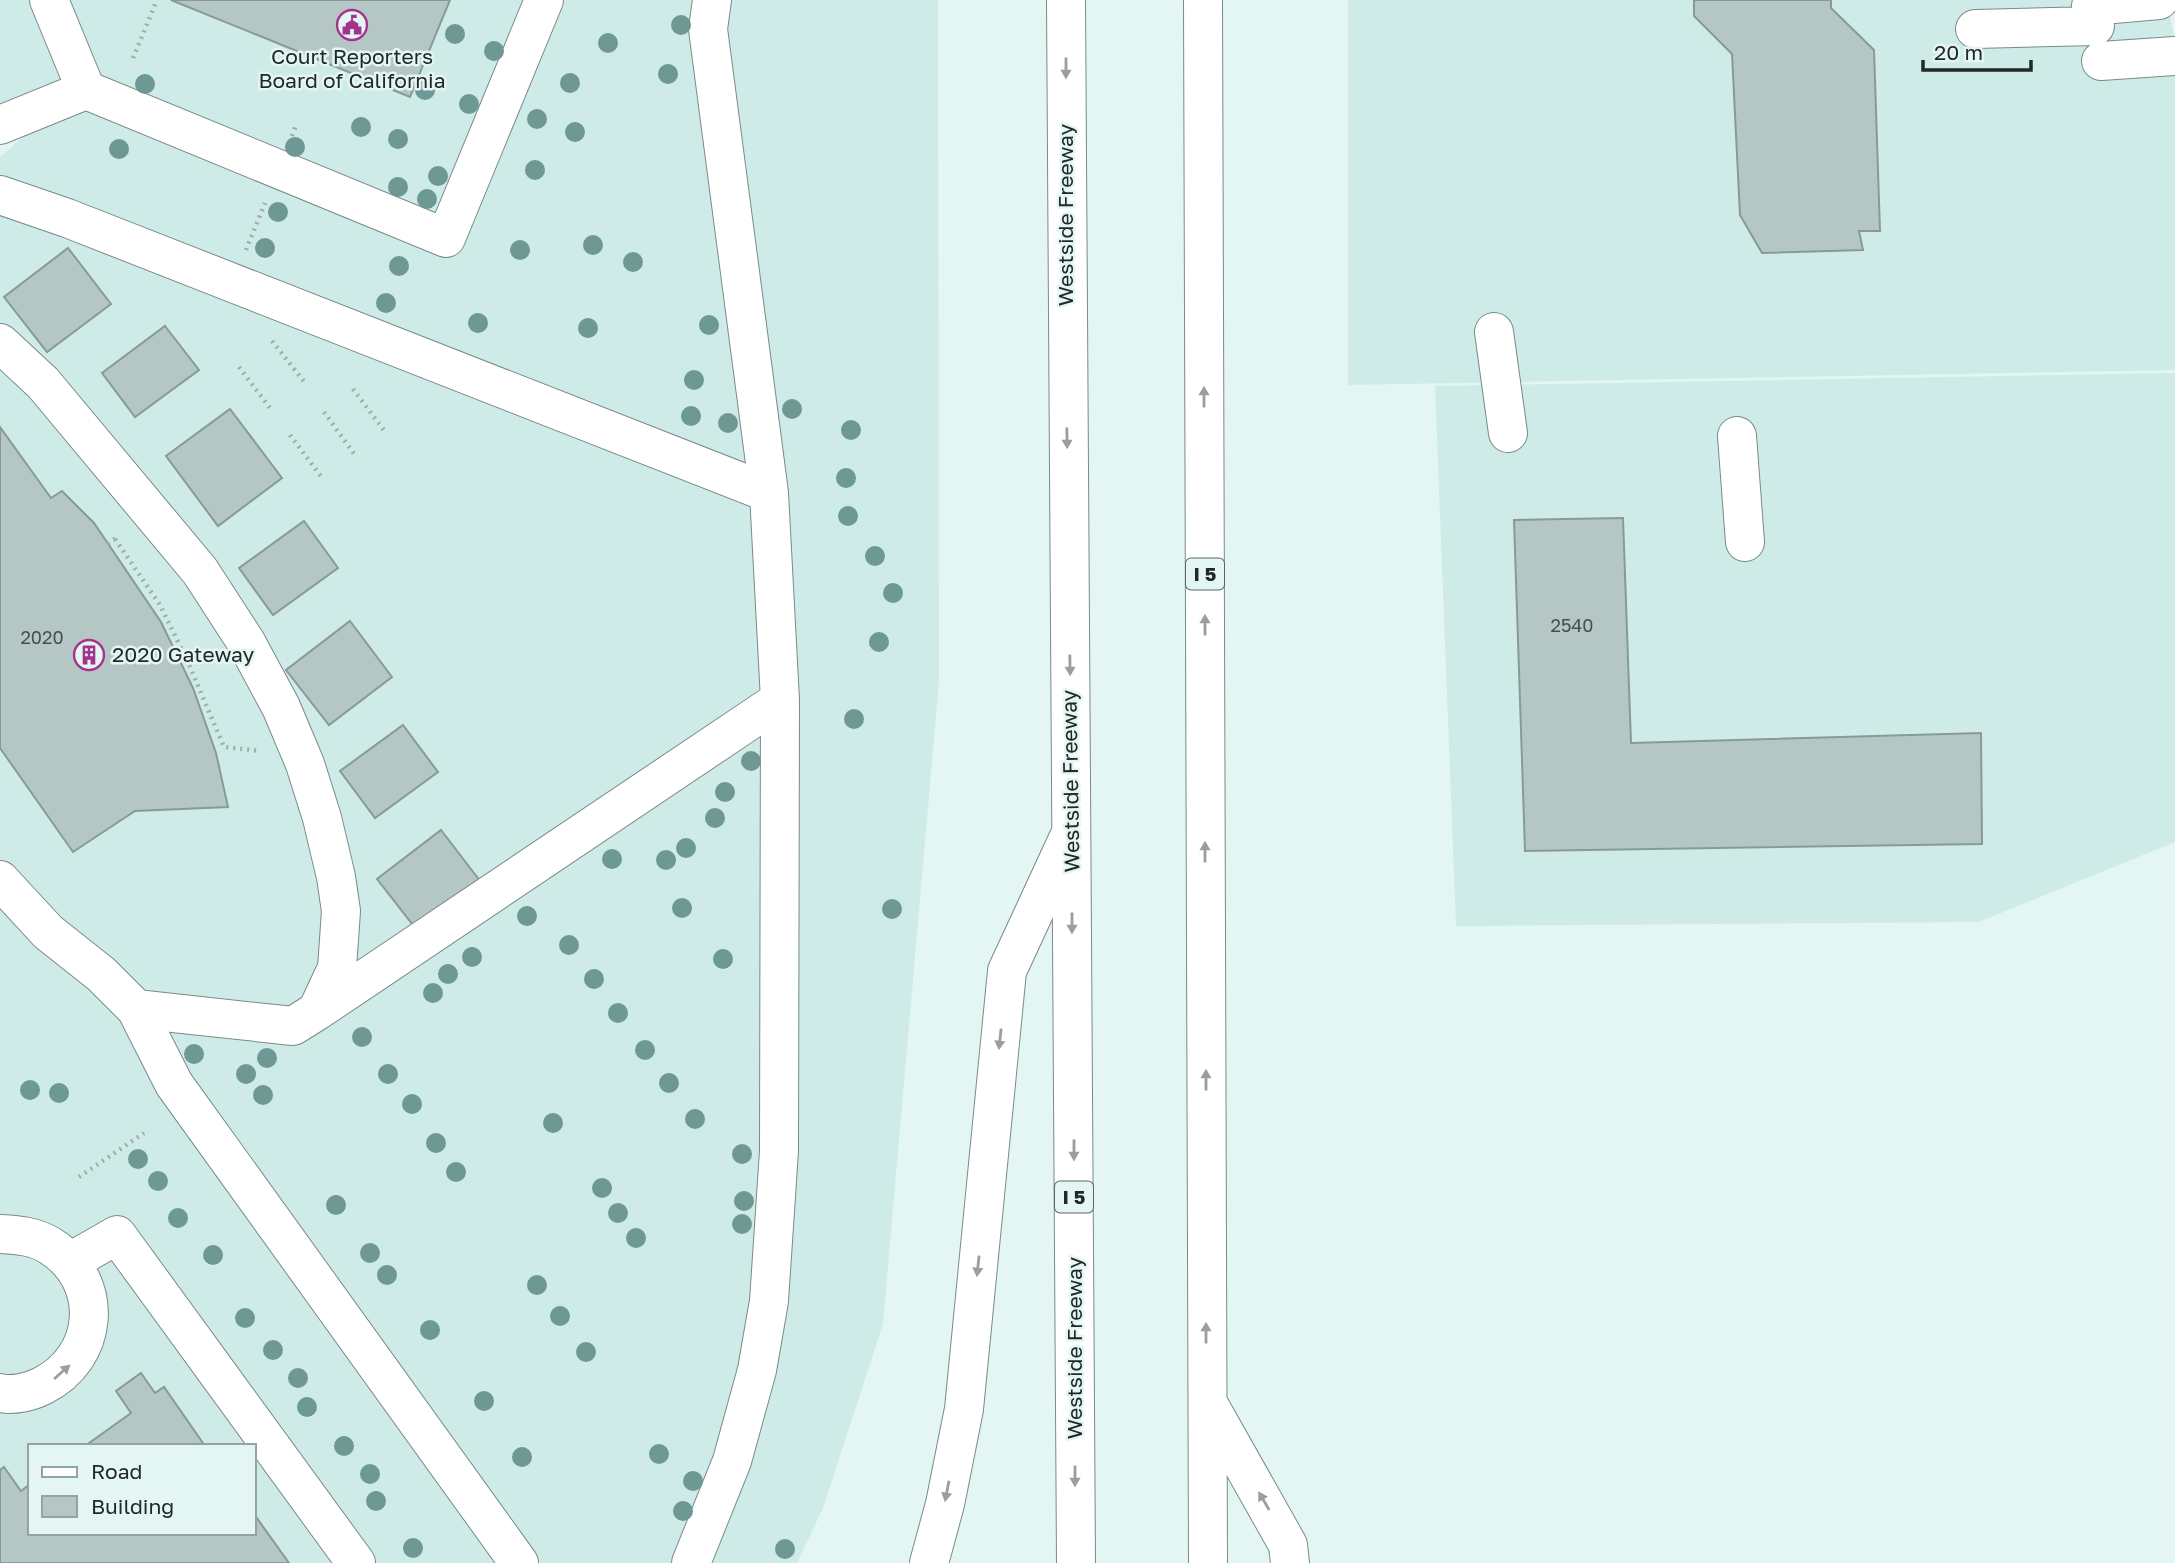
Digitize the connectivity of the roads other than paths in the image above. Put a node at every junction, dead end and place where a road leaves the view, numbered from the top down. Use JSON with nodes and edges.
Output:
{"nodes":[{"id":1,"x":49,"y":0,"type":"edge"},
{"id":2,"x":544,"y":0,"type":"edge"},
{"id":3,"x":712,"y":0,"type":"edge"},
{"id":4,"x":1066,"y":0,"type":"edge"},
{"id":5,"x":1203,"y":0,"type":"edge"},
{"id":6,"x":2159,"y":0,"type":"edge"},
{"id":7,"x":1975,"y":29,"type":"dead end"},
{"id":8,"x":2096,"y":31,"type":"junction"},
{"id":9,"x":2175,"y":56,"type":"edge"},
{"id":10,"x":86,"y":90,"type":"junction"},
{"id":11,"x":0,"y":125,"type":"edge"},
{"id":12,"x":0,"y":195,"type":"edge"},
{"id":13,"x":1493,"y":332,"type":"dead end"},
{"id":14,"x":0,"y":343,"type":"edge"},
{"id":15,"x":1508,"y":433,"type":"dead end"},
{"id":16,"x":1737,"y":436,"type":"dead end"},
{"id":17,"x":769,"y":493,"type":"junction"},
{"id":18,"x":1745,"y":542,"type":"dead end"},
{"id":19,"x":780,"y":700,"type":"junction"},
{"id":20,"x":1072,"y":830,"type":"junction"},
{"id":21,"x":0,"y":880,"type":"edge"},
{"id":22,"x":136,"y":1009,"type":"junction"},
{"id":23,"x":317,"y":1012,"type":"junction"},
{"id":24,"x":0,"y":1234,"type":"edge"},
{"id":25,"x":70,"y":1262,"type":"junction"},
{"id":26,"x":0,"y":1393,"type":"edge"},
{"id":27,"x":1207,"y":1402,"type":"junction"},
{"id":28,"x":356,"y":1563,"type":"edge"},
{"id":29,"x":519,"y":1563,"type":"edge"},
{"id":30,"x":691,"y":1563,"type":"edge"},
{"id":31,"x":929,"y":1563,"type":"edge"},
{"id":32,"x":1076,"y":1563,"type":"edge"},
{"id":33,"x":1208,"y":1563,"type":"edge"},
{"id":34,"x":1290,"y":1563,"type":"edge"}],
"edges":[{"from":1,"to":10,"type":"main road"},
{"from":2,"to":10,"type":"main road"},
{"from":3,"to":17,"type":"main road"},
{"from":4,"to":20,"type":"main road","name":"Westside Freeway","number":"I 5","one_way":true},
{"from":27,"to":5,"type":"main road","number":"I 5","one_way":true},
{"from":6,"to":8,"type":"main road"},
{"from":7,"to":8,"type":"main road"},
{"from":8,"to":9,"type":"main road"},
{"from":10,"to":11,"type":"main road"},
{"from":12,"to":17,"type":"main road"},
{"from":13,"to":15,"type":"main road"},
{"from":14,"to":23,"type":"main road"},
{"from":16,"to":18,"type":"main road"},
{"from":17,"to":19,"type":"main road"},
{"from":19,"to":23,"type":"main road"},
{"from":19,"to":30,"type":"main road"},
{"from":20,"to":31,"type":"main road","one_way":true},
{"from":20,"to":32,"type":"main road","name":"Westside Freeway","number":"I 5","one_way":true},
{"from":21,"to":22,"type":"main road"},
{"from":22,"to":23,"type":"main road"},
{"from":22,"to":29,"type":"main road"},
{"from":24,"to":25,"type":"main road"},
{"from":26,"to":25,"type":"main road","one_way":true},
{"from":25,"to":28,"type":"main road"},
{"from":27,"to":33,"type":"main road","number":"I 5"},
{"from":34,"to":27,"type":"main road","one_way":true}]}
